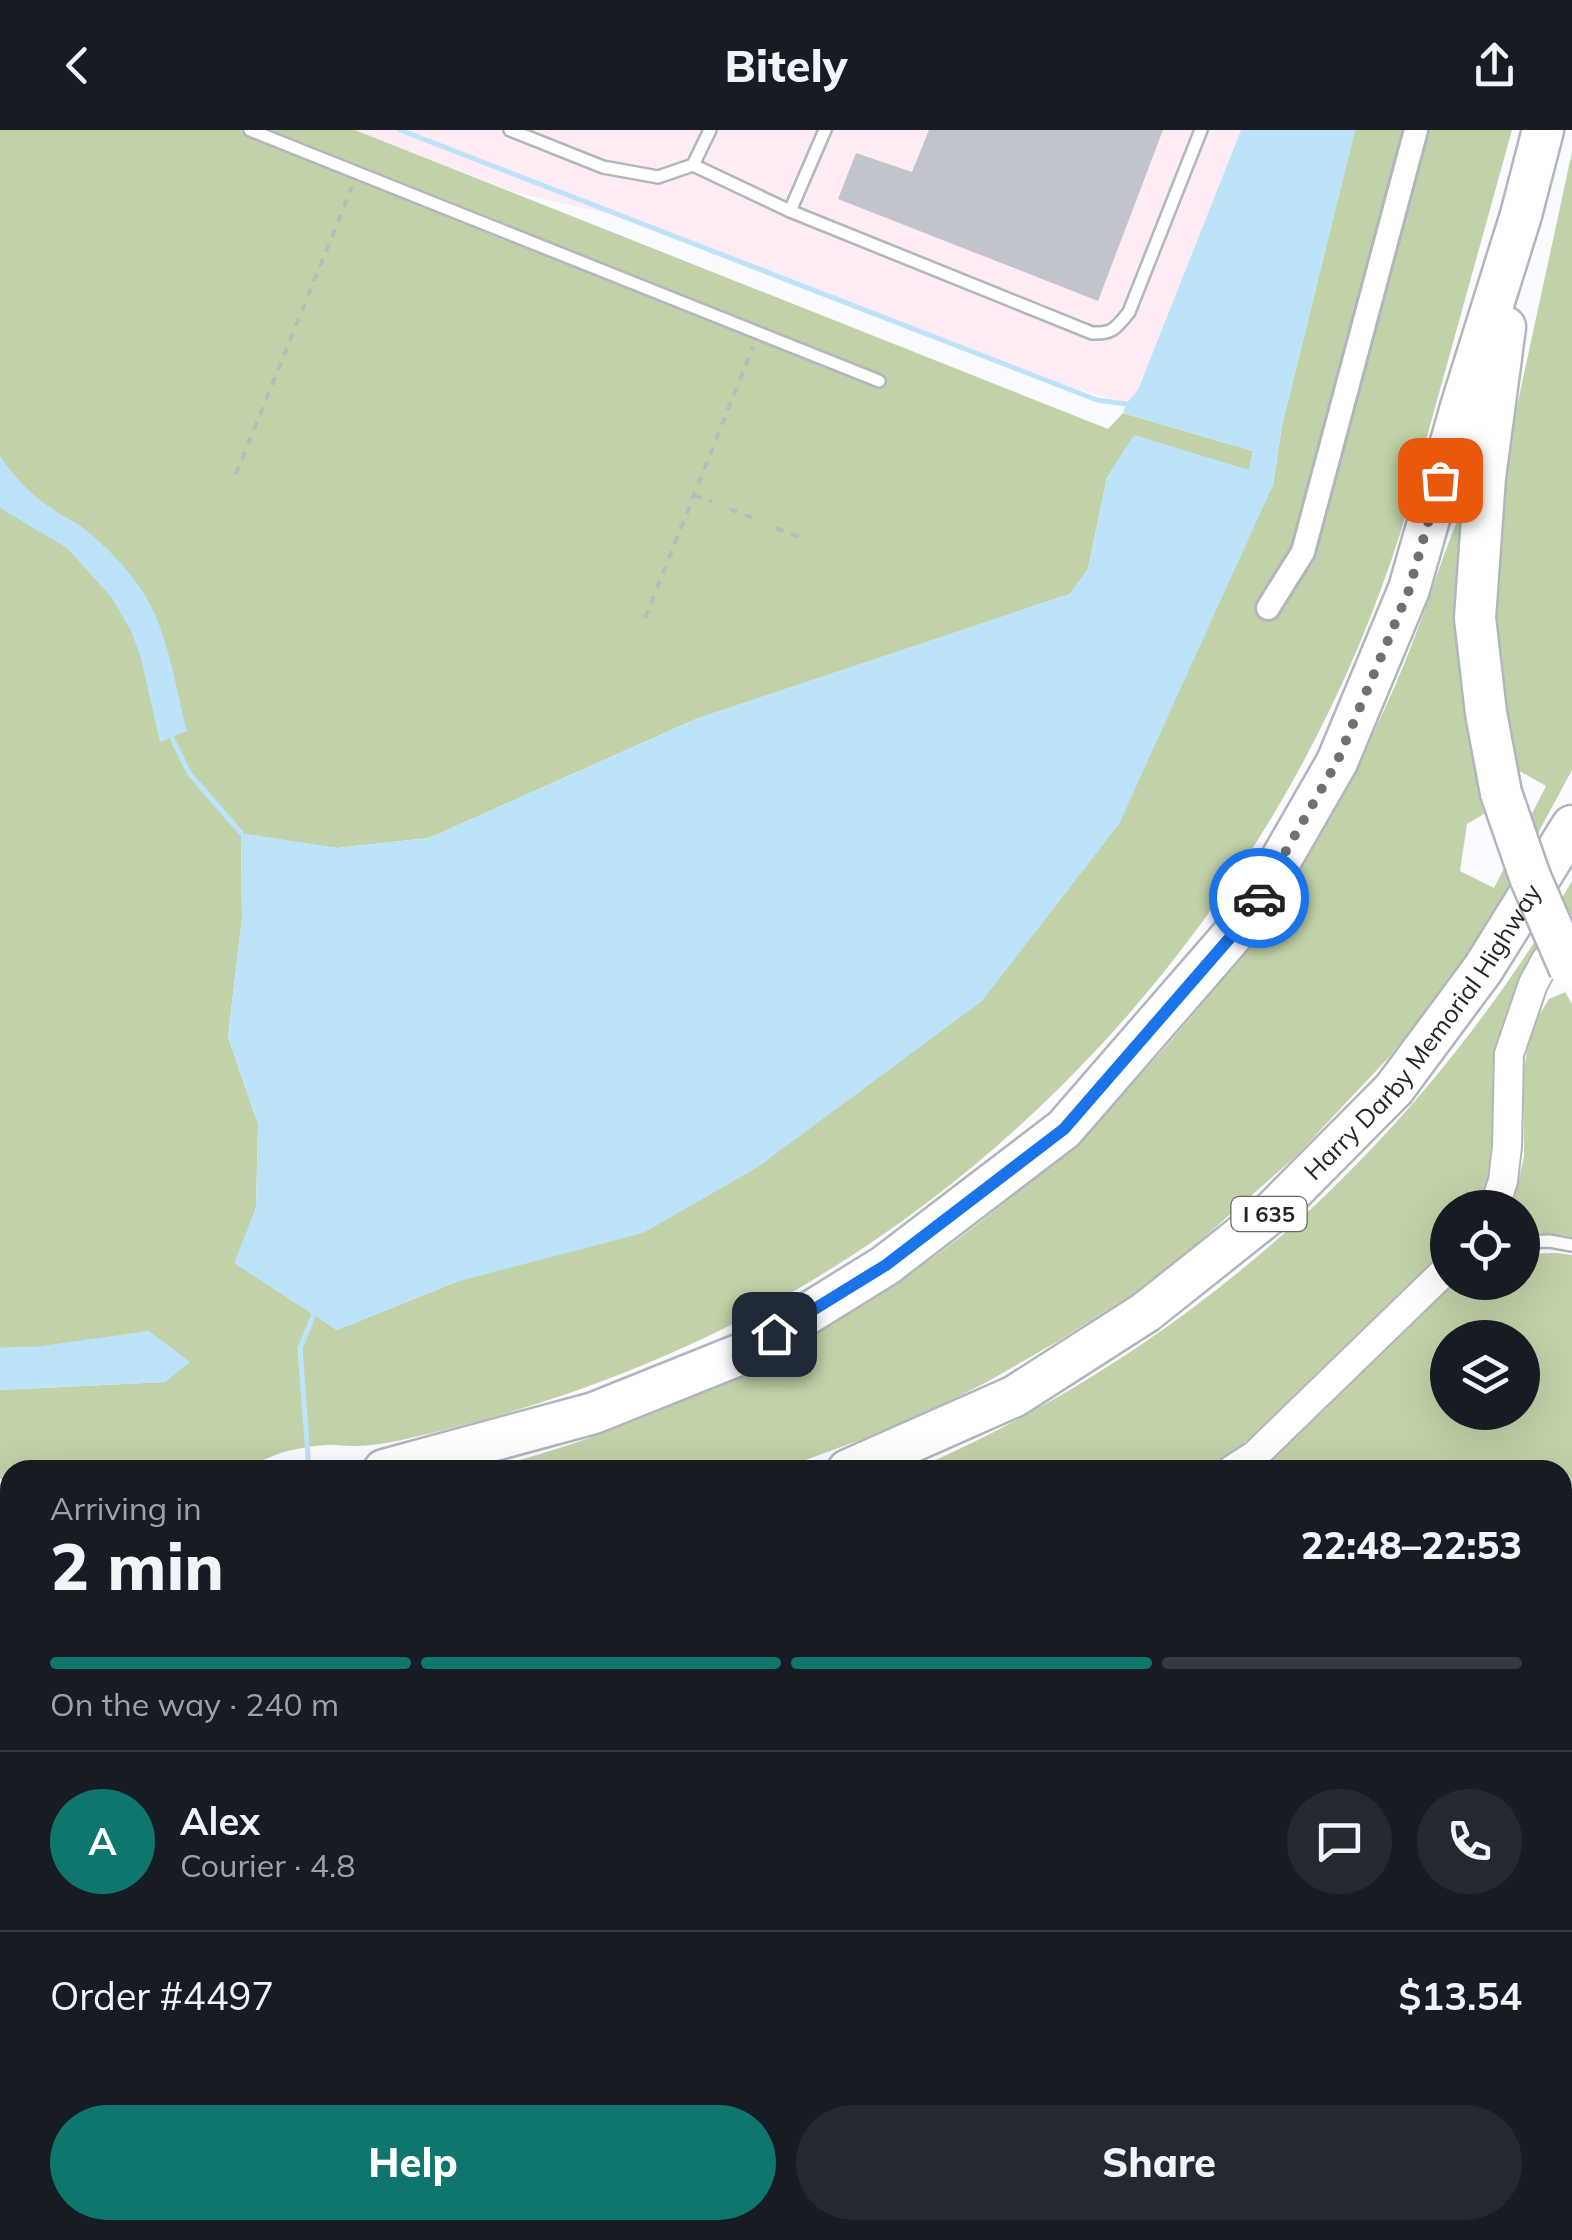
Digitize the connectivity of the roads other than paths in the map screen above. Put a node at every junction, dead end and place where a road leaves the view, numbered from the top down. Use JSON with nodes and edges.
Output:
{"nodes":[{"id":1,"x":250,"y":130,"type":"edge"},
{"id":2,"x":510,"y":130,"type":"edge"},
{"id":3,"x":710,"y":130,"type":"edge"},
{"id":4,"x":825,"y":130,"type":"edge"},
{"id":5,"x":1201,"y":130,"type":"edge"},
{"id":6,"x":1416,"y":130,"type":"edge"},
{"id":7,"x":1543,"y":130,"type":"edge"},
{"id":8,"x":693,"y":165,"type":"junction"},
{"id":9,"x":790,"y":211,"type":"junction"},
{"id":10,"x":1520,"y":214,"type":"junction"},
{"id":11,"x":879,"y":381,"type":"dead end"},
{"id":12,"x":1268,"y":608,"type":"dead end"},
{"id":13,"x":1572,"y":826,"type":"edge"},
{"id":14,"x":1571,"y":958,"type":"edge"},
{"id":15,"x":1501,"y":1190,"type":"edge"},
{"id":16,"x":1540,"y":1241,"type":"edge"},
{"id":17,"x":1572,"y":1245,"type":"edge"},
{"id":18,"x":1430,"y":1285,"type":"edge"},
{"id":19,"x":421,"y":1460,"type":"edge"},
{"id":20,"x":871,"y":1460,"type":"edge"},
{"id":21,"x":1247,"y":1460,"type":"edge"}],
"edges":[{"from":1,"to":11,"type":"lane"},
{"from":2,"to":8,"type":"lane"},
{"from":3,"to":8,"type":"lane"},
{"from":4,"to":9,"type":"lane"},
{"from":5,"to":9,"type":"lane"},
{"from":6,"to":12,"type":"street"},
{"from":7,"to":10,"type":"highway"},
{"from":8,"to":9,"type":"lane"},
{"from":10,"to":14,"type":"highway","bridge":true},
{"from":10,"to":19,"type":"highway"},
{"from":13,"to":20,"type":"highway","name":"Harry Darby Memorial Highway","number":"I 635"},
{"from":14,"to":15,"type":"street"},
{"from":16,"to":17,"type":"lane"},
{"from":18,"to":21,"type":"street"}]}
